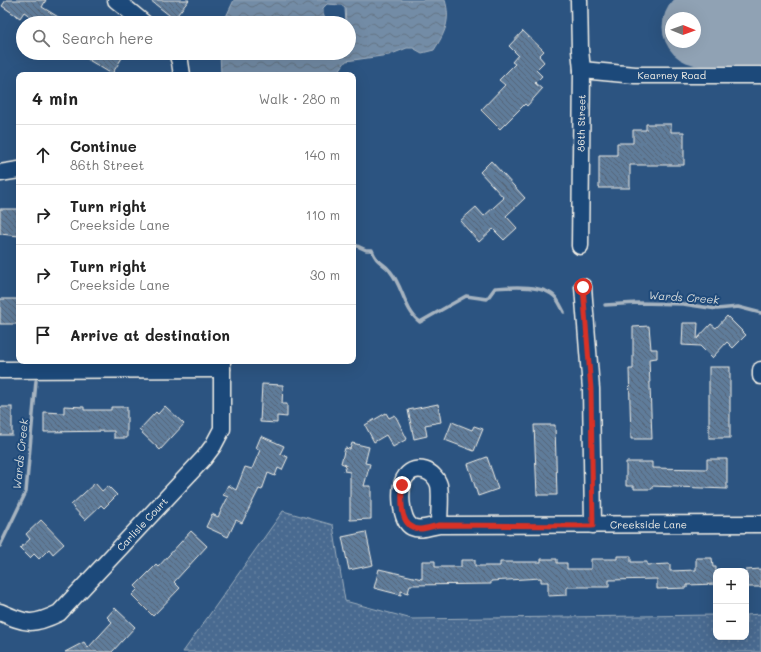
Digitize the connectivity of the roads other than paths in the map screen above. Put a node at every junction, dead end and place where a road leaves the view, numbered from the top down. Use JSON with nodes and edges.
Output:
{"nodes":[{"id":1,"x":116,"y":0,"type":"edge"},
{"id":2,"x":579,"y":0,"type":"edge"},
{"id":3,"x":135,"y":16,"type":"edge"},
{"id":4,"x":179,"y":60,"type":"edge"},
{"id":5,"x":582,"y":70,"type":"junction"},
{"id":6,"x":182,"y":72,"type":"edge"},
{"id":7,"x":761,"y":75,"type":"edge"},
{"id":8,"x":16,"y":170,"type":"edge"},
{"id":9,"x":0,"y":173,"type":"edge"},
{"id":10,"x":580,"y":246,"type":"dead end"},
{"id":11,"x":583,"y":287,"type":"dead end"},
{"id":12,"x":222,"y":365,"type":"edge"},
{"id":13,"x":0,"y":370,"type":"edge"},
{"id":14,"x":761,"y":370,"type":"edge"},
{"id":15,"x":761,"y":376,"type":"edge"},
{"id":16,"x":761,"y":524,"type":"edge"},
{"id":17,"x":439,"y":525,"type":"dead end"},
{"id":18,"x":593,"y":526,"type":"junction"},
{"id":19,"x":0,"y":612,"type":"edge"}],
"edges":[{"from":1,"to":3,"type":"street"},
{"from":2,"to":5,"type":"street","name":"86th Street"},
{"from":4,"to":6,"type":"street"},
{"from":5,"to":7,"type":"street","name":"Kearney Road"},
{"from":5,"to":10,"type":"street","name":"86th Street"},
{"from":8,"to":9,"type":"street"},
{"from":11,"to":18,"type":"street"},
{"from":12,"to":13,"type":"street"},
{"from":12,"to":19,"type":"street","name":"Carlisle Court"},
{"from":14,"to":15,"type":"street"},
{"from":16,"to":18,"type":"street","name":"Creekside Lane"},
{"from":17,"to":18,"type":"street","name":"Creekside Lane"}]}
